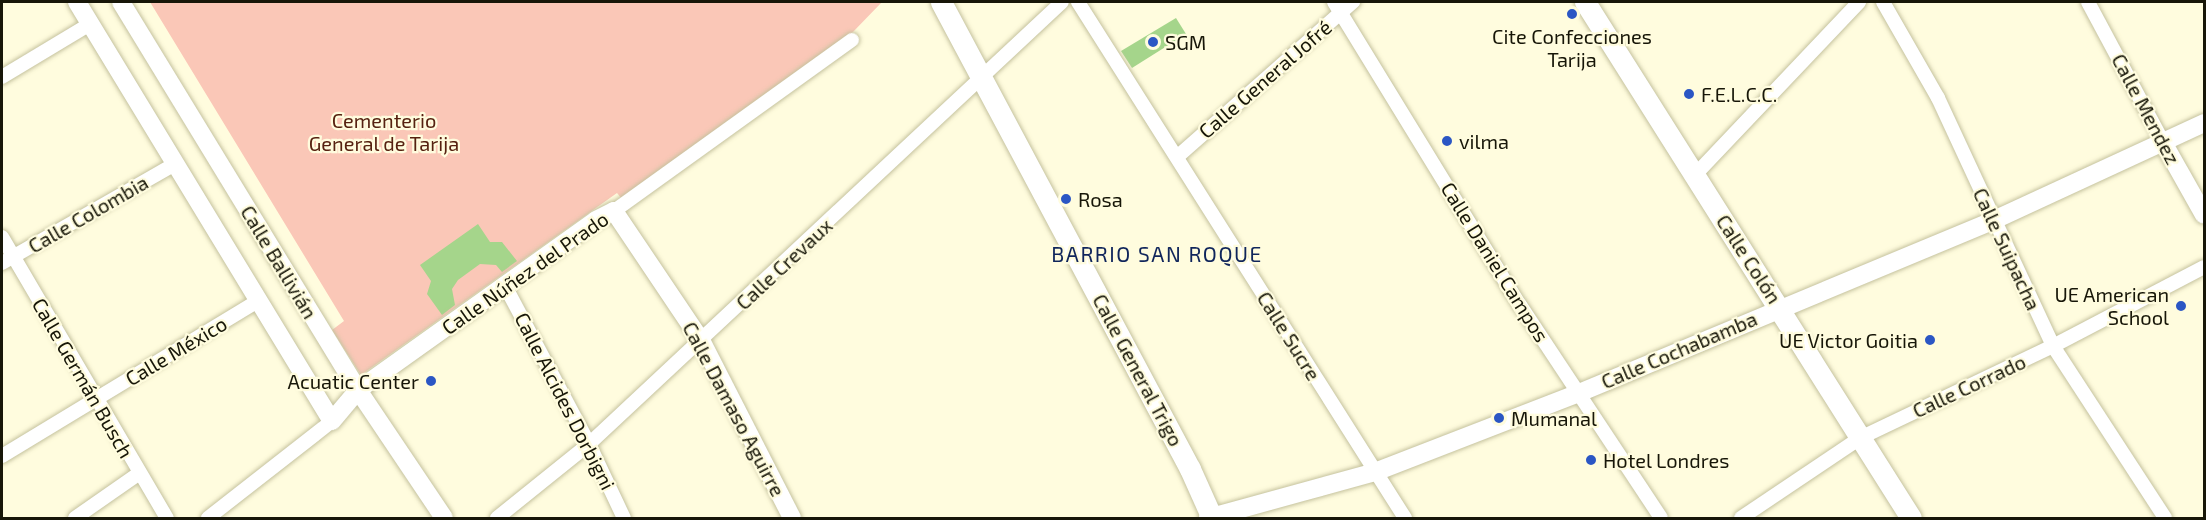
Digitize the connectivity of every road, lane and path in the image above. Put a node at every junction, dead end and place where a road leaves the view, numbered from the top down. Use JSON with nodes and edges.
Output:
{"nodes":[{"id":1,"x":77,"y":2,"type":"edge"},
{"id":2,"x":121,"y":2,"type":"edge"},
{"id":3,"x":941,"y":2,"type":"edge"},
{"id":4,"x":1062,"y":2,"type":"edge"},
{"id":5,"x":1078,"y":2,"type":"edge"},
{"id":6,"x":1353,"y":2,"type":"edge"},
{"id":7,"x":1584,"y":2,"type":"edge"},
{"id":8,"x":1859,"y":2,"type":"edge"},
{"id":9,"x":1883,"y":2,"type":"edge"},
{"id":10,"x":2088,"y":2,"type":"edge"},
{"id":11,"x":1337,"y":7,"type":"edge"},
{"id":12,"x":90,"y":24,"type":"junction"},
{"id":13,"x":852,"y":40,"type":"dead end"},
{"id":14,"x":2,"y":77,"type":"edge"},
{"id":15,"x":982,"y":77,"type":"junction"},
{"id":16,"x":2205,"y":123,"type":"edge"},
{"id":17,"x":2164,"y":144,"type":"junction"},
{"id":18,"x":1177,"y":157,"type":"junction"},
{"id":19,"x":175,"y":164,"type":"junction"},
{"id":20,"x":1694,"y":176,"type":"junction"},
{"id":21,"x":614,"y":211,"type":"junction"},
{"id":22,"x":2205,"y":215,"type":"edge"},
{"id":23,"x":1992,"y":221,"type":"junction"},
{"id":24,"x":2,"y":237,"type":"edge"},
{"id":25,"x":7,"y":260,"type":"edge"},
{"id":26,"x":2205,"y":267,"type":"edge"},
{"id":27,"x":504,"y":284,"type":"junction"},
{"id":28,"x":258,"y":301,"type":"junction"},
{"id":29,"x":1780,"y":307,"type":"junction"},
{"id":30,"x":702,"y":342,"type":"junction"},
{"id":31,"x":2053,"y":346,"type":"junction"},
{"id":32,"x":358,"y":390,"type":"junction"},
{"id":33,"x":1579,"y":393,"type":"junction"},
{"id":34,"x":96,"y":399,"type":"junction"},
{"id":35,"x":332,"y":421,"type":"junction"},
{"id":36,"x":1860,"y":438,"type":"junction"},
{"id":37,"x":590,"y":444,"type":"junction"},
{"id":38,"x":2,"y":456,"type":"edge"},
{"id":39,"x":1375,"y":472,"type":"junction"},
{"id":40,"x":138,"y":474,"type":"junction"},
{"id":41,"x":1211,"y":518,"type":"edge"},
{"id":42,"x":75,"y":519,"type":"edge"},
{"id":43,"x":167,"y":519,"type":"edge"},
{"id":44,"x":208,"y":519,"type":"edge"},
{"id":45,"x":444,"y":519,"type":"edge"},
{"id":46,"x":497,"y":519,"type":"edge"},
{"id":47,"x":624,"y":519,"type":"edge"},
{"id":48,"x":792,"y":519,"type":"edge"},
{"id":49,"x":1405,"y":519,"type":"edge"},
{"id":50,"x":1662,"y":519,"type":"edge"},
{"id":51,"x":1741,"y":519,"type":"edge"},
{"id":52,"x":1911,"y":519,"type":"edge"},
{"id":53,"x":2165,"y":519,"type":"edge"}],
"edges":[{"from":1,"to":12,"type":"street","name":"Calle Ballivián"},
{"from":2,"to":32,"type":"street","name":"Calle Ballivián"},
{"from":3,"to":15,"type":"main road","name":"Calle General Trigo"},
{"from":4,"to":15,"type":"street","name":"Calle Crevaux"},
{"from":5,"to":18,"type":"street","name":"Calle Sucre"},
{"from":6,"to":11,"type":"street","name":"Calle General Jofré"},
{"from":7,"to":20,"type":"main road","name":"Calle Colón"},
{"from":8,"to":20,"type":"street"},
{"from":9,"to":23,"type":"street","name":"Calle Suipacha"},
{"from":10,"to":17,"type":"street","name":"Calle Mendez"},
{"from":11,"to":18,"type":"street","name":"Calle General Jofré"},
{"from":11,"to":33,"type":"street","name":"Calle Daniel Campos"},
{"from":12,"to":14,"type":"street"},
{"from":12,"to":19,"type":"street","name":"Calle Ballivián"},
{"from":13,"to":21,"type":"street","name":"Calle Núñez del Prado"},
{"from":15,"to":30,"type":"street","name":"Calle Crevaux"},
{"from":15,"to":41,"type":"main road","name":"Calle General Trigo"},
{"from":16,"to":17,"type":"street","name":"Calle Cochabamba"},
{"from":17,"to":22,"type":"street","name":"Calle Mendez"},
{"from":17,"to":23,"type":"street","name":"Calle Cochabamba"},
{"from":18,"to":39,"type":"street","name":"Calle Sucre"},
{"from":19,"to":25,"type":"street","name":"Calle Colombia"},
{"from":19,"to":28,"type":"street","name":"Calle Ballivián"},
{"from":20,"to":29,"type":"main road","name":"Calle Colón"},
{"from":21,"to":27,"type":"street","name":"Calle Núñez del Prado"},
{"from":21,"to":30,"type":"street","name":"Calle Damaso Aguirre"},
{"from":23,"to":29,"type":"street","name":"Calle Cochabamba"},
{"from":23,"to":31,"type":"street","name":"Calle Suipacha"},
{"from":24,"to":25,"type":"street","name":"Calle Germán Busch"},
{"from":25,"to":34,"type":"street","name":"Calle Germán Busch"},
{"from":26,"to":31,"type":"street","name":"Calle Corrado"},
{"from":27,"to":32,"type":"street","name":"Calle Núñez del Prado"},
{"from":27,"to":37,"type":"street","name":"Calle Alcides Dorbigni"},
{"from":28,"to":34,"type":"street","name":"Calle México"},
{"from":28,"to":35,"type":"street","name":"Calle Ballivián"},
{"from":29,"to":33,"type":"street","name":"Calle Cochabamba"},
{"from":29,"to":36,"type":"main road","name":"Calle Colón"},
{"from":30,"to":37,"type":"street","name":"Calle Crevaux"},
{"from":30,"to":48,"type":"street","name":"Calle Damaso Aguirre"},
{"from":31,"to":36,"type":"street","name":"Calle Corrado"},
{"from":31,"to":53,"type":"street","name":"Calle Suipacha"},
{"from":32,"to":35,"type":"street","name":"Calle Núñez del Prado"},
{"from":32,"to":45,"type":"street","name":"Calle Ballivián"},
{"from":33,"to":39,"type":"street","name":"Calle Cochabamba"},
{"from":33,"to":50,"type":"street","name":"Calle Daniel Campos"},
{"from":34,"to":38,"type":"street","name":"Calle México"},
{"from":34,"to":40,"type":"street","name":"Calle Germán Busch"},
{"from":35,"to":44,"type":"street","name":"Calle Núñez del Prado"},
{"from":36,"to":51,"type":"street","name":"Calle Corrado"},
{"from":36,"to":52,"type":"main road","name":"Calle Colón"},
{"from":37,"to":46,"type":"street","name":"Calle Crevaux"},
{"from":37,"to":47,"type":"street","name":"Calle Alcides Dorbigni"},
{"from":39,"to":41,"type":"street","name":"Calle Cochabamba"},
{"from":39,"to":49,"type":"street","name":"Calle Sucre"},
{"from":40,"to":42,"type":"street"},
{"from":40,"to":43,"type":"street","name":"Calle Germán Busch"}]}
